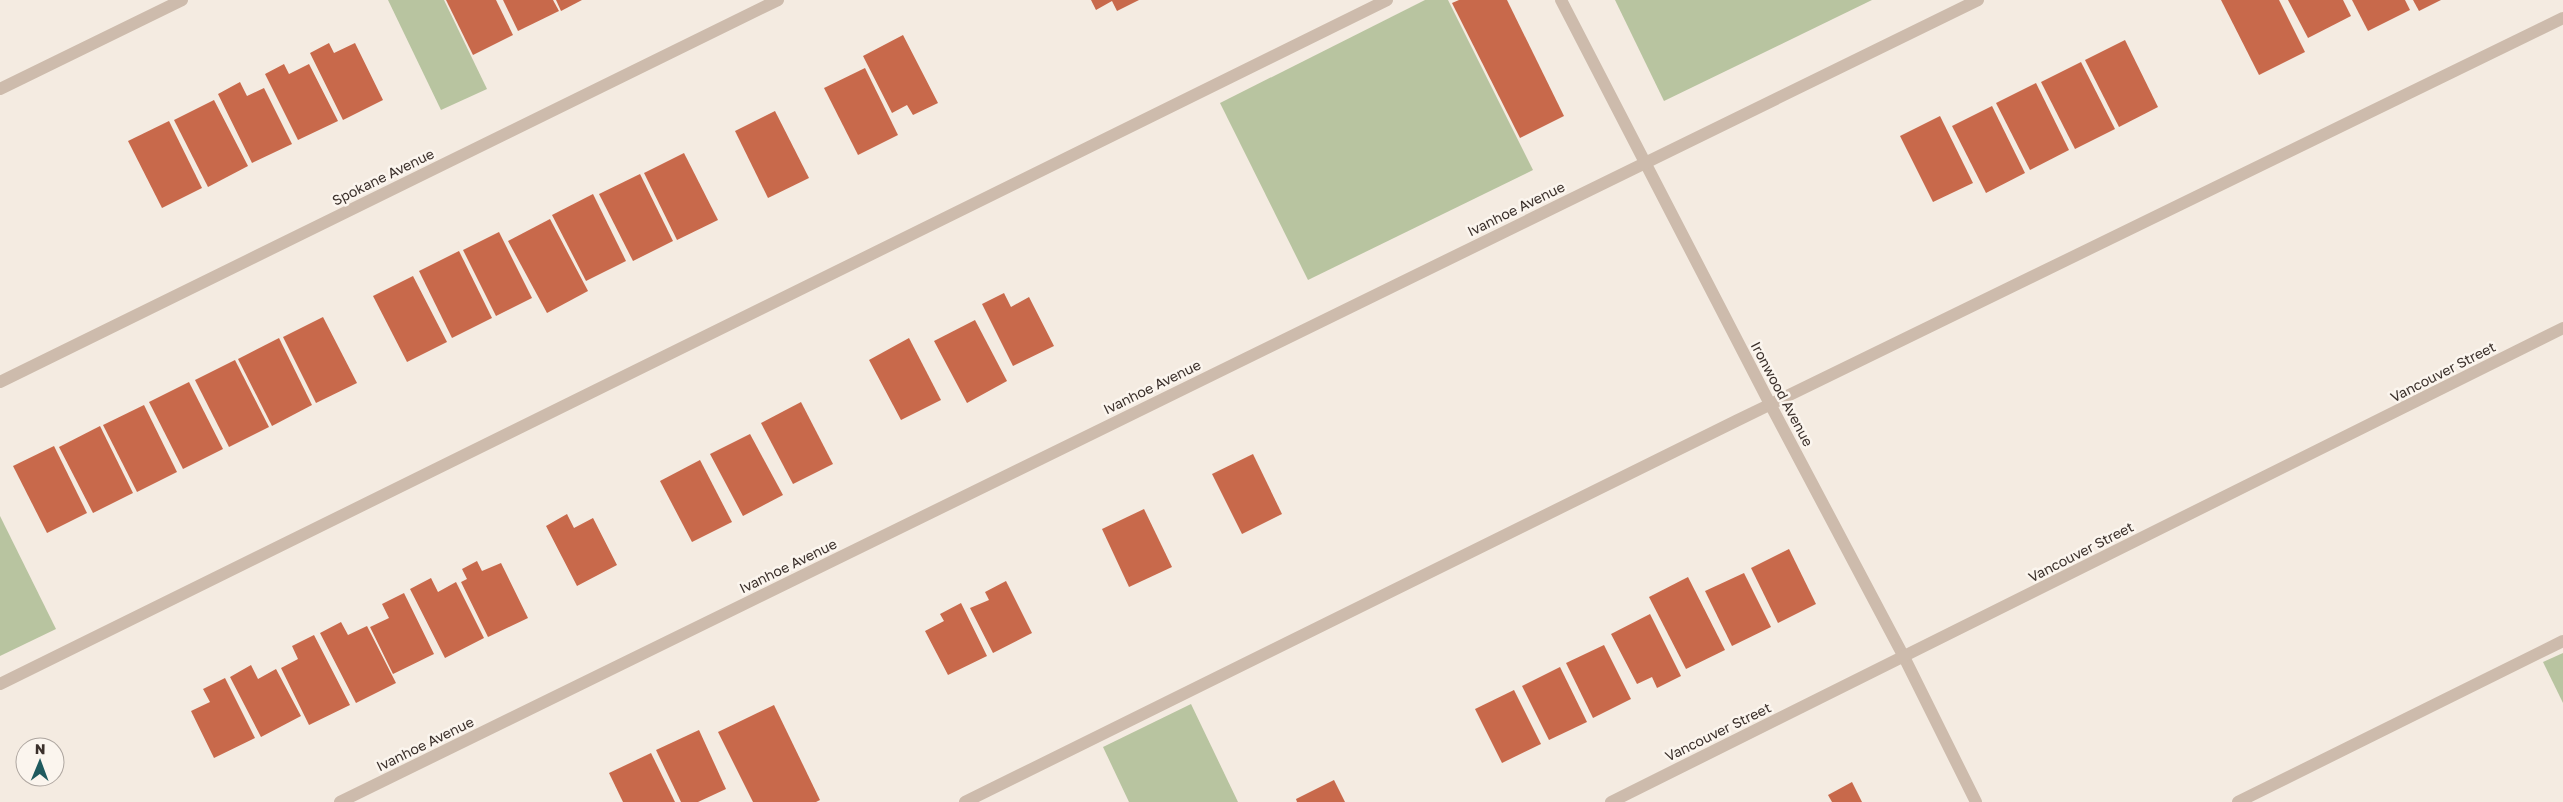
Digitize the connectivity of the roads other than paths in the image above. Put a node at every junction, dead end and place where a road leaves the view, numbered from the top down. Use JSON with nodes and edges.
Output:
{"nodes":[{"id":1,"x":182,"y":0,"type":"edge"},
{"id":2,"x":778,"y":0,"type":"edge"},
{"id":3,"x":1387,"y":0,"type":"edge"},
{"id":4,"x":1561,"y":0,"type":"edge"},
{"id":5,"x":1978,"y":0,"type":"edge"},
{"id":6,"x":2563,"y":18,"type":"edge"},
{"id":7,"x":0,"y":89,"type":"edge"},
{"id":8,"x":1644,"y":163,"type":"junction"},
{"id":9,"x":2563,"y":328,"type":"edge"},
{"id":10,"x":0,"y":382,"type":"edge"},
{"id":11,"x":1770,"y":404,"type":"junction"},
{"id":12,"x":2563,"y":641,"type":"edge"},
{"id":13,"x":1904,"y":657,"type":"junction"},
{"id":14,"x":0,"y":684,"type":"edge"},
{"id":15,"x":340,"y":802,"type":"edge"},
{"id":16,"x":965,"y":802,"type":"edge"},
{"id":17,"x":1611,"y":802,"type":"edge"},
{"id":18,"x":1976,"y":802,"type":"edge"},
{"id":19,"x":2238,"y":802,"type":"edge"}],
"edges":[{"from":1,"to":7,"type":"street"},
{"from":2,"to":10,"type":"street","name":"Spokane Avenue"},
{"from":3,"to":14,"type":"street"},
{"from":4,"to":8,"type":"street","name":"Ironwood Avenue"},
{"from":5,"to":8,"type":"street","name":"Ivanhoe Avenue"},
{"from":6,"to":11,"type":"street"},
{"from":8,"to":11,"type":"street","name":"Ironwood Avenue"},
{"from":8,"to":15,"type":"street","name":"Ivanhoe Avenue"},
{"from":9,"to":13,"type":"street","name":"Vancouver Street"},
{"from":11,"to":13,"type":"street","name":"Ironwood Avenue"},
{"from":11,"to":16,"type":"street"},
{"from":12,"to":19,"type":"street"},
{"from":13,"to":17,"type":"street","name":"Vancouver Street"},
{"from":13,"to":18,"type":"street","name":"Ironwood Avenue"}]}
